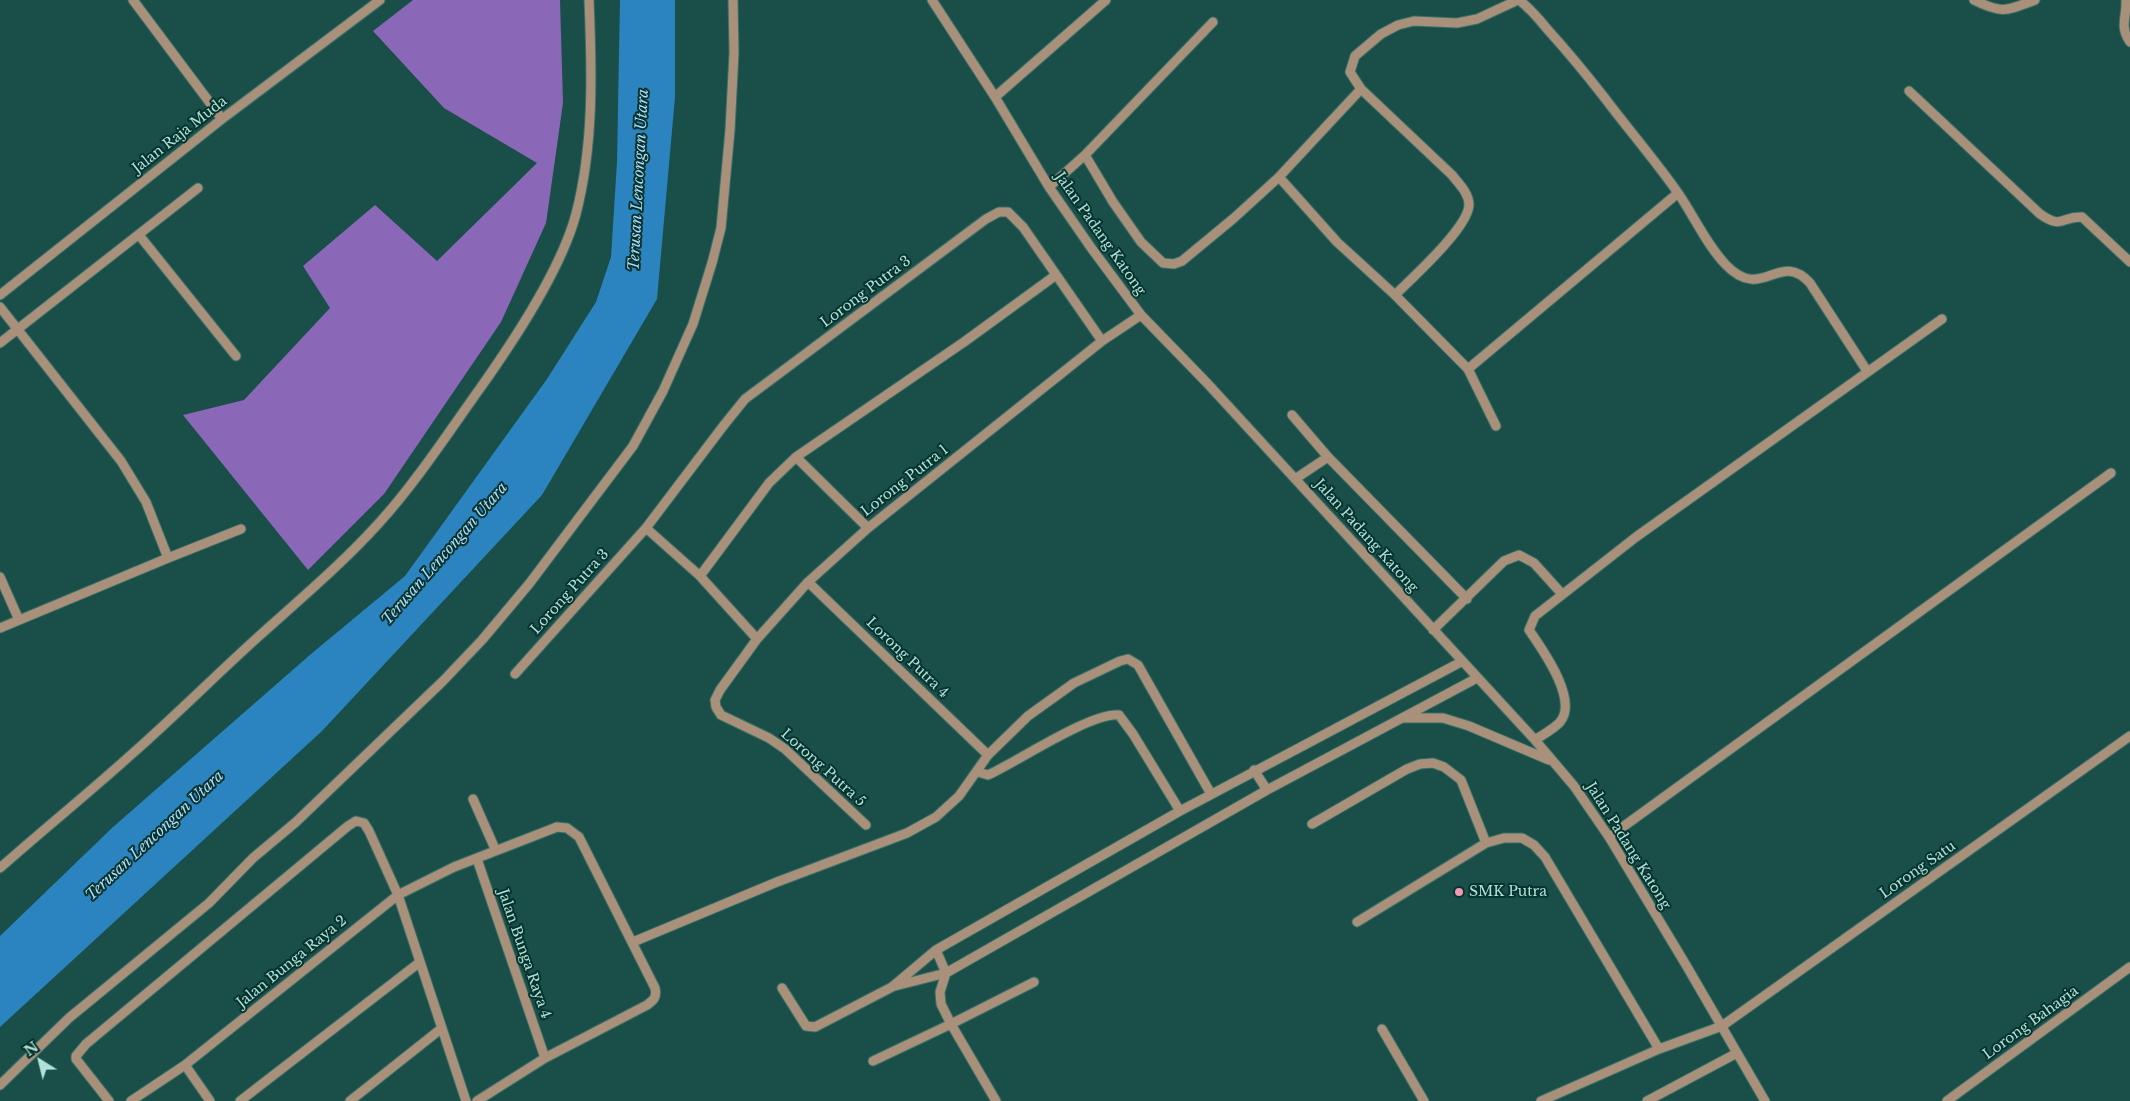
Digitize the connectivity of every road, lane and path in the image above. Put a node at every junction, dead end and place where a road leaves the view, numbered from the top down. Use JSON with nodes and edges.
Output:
{"nodes":[{"id":1,"x":132,"y":0,"type":"edge"},
{"id":2,"x":380,"y":0,"type":"edge"},
{"id":3,"x":589,"y":0,"type":"edge"},
{"id":4,"x":733,"y":0,"type":"edge"},
{"id":5,"x":932,"y":0,"type":"edge"},
{"id":6,"x":1106,"y":0,"type":"edge"},
{"id":7,"x":1518,"y":0,"type":"edge"},
{"id":8,"x":1974,"y":0,"type":"edge"},
{"id":9,"x":2035,"y":0,"type":"edge"},
{"id":10,"x":2126,"y":0,"type":"edge"},
{"id":11,"x":1212,"y":22,"type":"dead end"},
{"id":12,"x":2130,"y":42,"type":"edge"},
{"id":13,"x":1361,"y":88,"type":"junction"},
{"id":14,"x":1910,"y":91,"type":"dead end"},
{"id":15,"x":995,"y":97,"type":"junction"},
{"id":16,"x":222,"y":119,"type":"junction"},
{"id":17,"x":1084,"y":155,"type":"junction"},
{"id":18,"x":1279,"y":177,"type":"junction"},
{"id":19,"x":1049,"y":187,"type":"junction"},
{"id":20,"x":198,"y":188,"type":"dead end"},
{"id":21,"x":1678,"y":193,"type":"junction"},
{"id":22,"x":139,"y":235,"type":"junction"},
{"id":23,"x":2130,"y":262,"type":"edge"},
{"id":24,"x":1056,"y":274,"type":"junction"},
{"id":25,"x":1395,"y":295,"type":"junction"},
{"id":26,"x":0,"y":296,"type":"edge"},
{"id":27,"x":0,"y":307,"type":"edge"},
{"id":28,"x":1141,"y":315,"type":"junction"},
{"id":29,"x":1942,"y":320,"type":"dead end"},
{"id":30,"x":17,"y":330,"type":"junction"},
{"id":31,"x":1102,"y":341,"type":"junction"},
{"id":32,"x":0,"y":343,"type":"edge"},
{"id":33,"x":236,"y":356,"type":"dead end"},
{"id":34,"x":1468,"y":370,"type":"junction"},
{"id":35,"x":1867,"y":371,"type":"junction"},
{"id":36,"x":1292,"y":415,"type":"dead end"},
{"id":37,"x":1496,"y":426,"type":"dead end"},
{"id":38,"x":1328,"y":456,"type":"junction"},
{"id":39,"x":796,"y":457,"type":"junction"},
{"id":40,"x":2111,"y":473,"type":"dead end"},
{"id":41,"x":1295,"y":479,"type":"junction"},
{"id":42,"x":646,"y":528,"type":"junction"},
{"id":43,"x":868,"y":528,"type":"junction"},
{"id":44,"x":241,"y":530,"type":"dead end"},
{"id":45,"x":168,"y":558,"type":"junction"},
{"id":46,"x":700,"y":576,"type":"junction"},
{"id":47,"x":0,"y":577,"type":"edge"},
{"id":48,"x":808,"y":582,"type":"junction"},
{"id":49,"x":1562,"y":594,"type":"junction"},
{"id":50,"x":1467,"y":599,"type":"junction"},
{"id":51,"x":19,"y":620,"type":"junction"},
{"id":52,"x":0,"y":628,"type":"edge"},
{"id":53,"x":1433,"y":630,"type":"junction"},
{"id":54,"x":757,"y":639,"type":"junction"},
{"id":55,"x":1461,"y":662,"type":"junction"},
{"id":56,"x":515,"y":674,"type":"dead end"},
{"id":57,"x":1477,"y":678,"type":"junction"},
{"id":58,"x":716,"y":700,"type":"joint"},
{"id":59,"x":1400,"y":718,"type":"junction"},
{"id":60,"x":2130,"y":736,"type":"edge"},
{"id":61,"x":1534,"y":740,"type":"junction"},
{"id":62,"x":988,"y":755,"type":"junction"},
{"id":63,"x":1551,"y":761,"type":"junction"},
{"id":64,"x":1254,"y":770,"type":"junction"},
{"id":65,"x":978,"y":772,"type":"junction"},
{"id":66,"x":1267,"y":790,"type":"junction"},
{"id":67,"x":1211,"y":794,"type":"junction"},
{"id":68,"x":473,"y":800,"type":"dead end"},
{"id":69,"x":1180,"y":811,"type":"junction"},
{"id":70,"x":1312,"y":824,"type":"dead end"},
{"id":71,"x":866,"y":825,"type":"dead end"},
{"id":72,"x":1609,"y":837,"type":"junction"},
{"id":73,"x":1486,"y":843,"type":"junction"},
{"id":74,"x":496,"y":851,"type":"junction"},
{"id":75,"x":477,"y":859,"type":"junction"},
{"id":76,"x":0,"y":868,"type":"edge"},
{"id":77,"x":398,"y":895,"type":"junction"},
{"id":78,"x":1357,"y":922,"type":"dead end"},
{"id":79,"x":633,"y":942,"type":"junction"},
{"id":80,"x":936,"y":950,"type":"junction"},
{"id":81,"x":420,"y":962,"type":"junction"},
{"id":82,"x":2130,"y":966,"type":"edge"},
{"id":83,"x":946,"y":974,"type":"junction"},
{"id":84,"x":1034,"y":982,"type":"dead end"},
{"id":85,"x":892,"y":987,"type":"junction"},
{"id":86,"x":782,"y":988,"type":"dead end"},
{"id":87,"x":951,"y":1024,"type":"junction"},
{"id":88,"x":1722,"y":1026,"type":"junction"},
{"id":89,"x":442,"y":1028,"type":"junction"},
{"id":90,"x":1382,"y":1030,"type":"dead end"},
{"id":91,"x":1659,"y":1049,"type":"junction"},
{"id":92,"x":1737,"y":1053,"type":"junction"},
{"id":93,"x":545,"y":1058,"type":"junction"},
{"id":94,"x":873,"y":1061,"type":"dead end"},
{"id":95,"x":185,"y":1065,"type":"junction"},
{"id":96,"x":0,"y":1085,"type":"edge"},
{"id":97,"x":109,"y":1101,"type":"edge"},
{"id":98,"x":131,"y":1101,"type":"edge"},
{"id":99,"x":210,"y":1101,"type":"edge"},
{"id":100,"x":240,"y":1101,"type":"edge"},
{"id":101,"x":350,"y":1101,"type":"edge"},
{"id":102,"x":466,"y":1101,"type":"edge"},
{"id":103,"x":477,"y":1101,"type":"edge"},
{"id":104,"x":996,"y":1101,"type":"edge"},
{"id":105,"x":1424,"y":1101,"type":"edge"},
{"id":106,"x":1541,"y":1101,"type":"edge"},
{"id":107,"x":1647,"y":1101,"type":"edge"},
{"id":108,"x":1765,"y":1101,"type":"edge"},
{"id":109,"x":1947,"y":1101,"type":"edge"}],
"edges":[{"from":1,"to":16,"type":"street"},
{"from":2,"to":16,"type":"street","name":"Jalan Raja Muda"},
{"from":3,"to":76,"type":"street"},
{"from":4,"to":96,"type":"street"},
{"from":5,"to":15,"type":"street","name":"Jalan Padang Katong"},
{"from":6,"to":15,"type":"street"},
{"from":7,"to":13,"type":"street"},
{"from":7,"to":21,"type":"street"},
{"from":8,"to":9,"type":"street"},
{"from":10,"to":12,"type":"street"},
{"from":11,"to":17,"type":"street"},
{"from":13,"to":18,"type":"street"},
{"from":13,"to":25,"type":"street"},
{"from":14,"to":23,"type":"street"},
{"from":15,"to":19,"type":"street","name":"Jalan Padang Katong"},
{"from":16,"to":26,"type":"street","name":"Jalan Raja Muda"},
{"from":17,"to":18,"type":"street"},
{"from":17,"to":19,"type":"street"},
{"from":18,"to":25,"type":"street"},
{"from":19,"to":28,"type":"street","name":"Jalan Padang Katong"},
{"from":20,"to":22,"type":"street"},
{"from":21,"to":34,"type":"street"},
{"from":21,"to":35,"type":"street"},
{"from":22,"to":30,"type":"street"},
{"from":22,"to":33,"type":"street"},
{"from":24,"to":31,"type":"street","name":"Lorong Putra 3"},
{"from":24,"to":39,"type":"street"},
{"from":24,"to":42,"type":"street","name":"Lorong Putra 3"},
{"from":25,"to":34,"type":"street"},
{"from":27,"to":30,"type":"street"},
{"from":28,"to":31,"type":"street","name":"Lorong Putra 1"},
{"from":28,"to":41,"type":"street","name":"Jalan Padang Katong"},
{"from":29,"to":35,"type":"street"},
{"from":30,"to":32,"type":"street"},
{"from":30,"to":45,"type":"street"},
{"from":31,"to":43,"type":"street","name":"Lorong Putra 1"},
{"from":34,"to":37,"type":"street"},
{"from":35,"to":49,"type":"street"},
{"from":36,"to":38,"type":"street"},
{"from":38,"to":41,"type":"street"},
{"from":38,"to":50,"type":"street"},
{"from":39,"to":43,"type":"street"},
{"from":39,"to":46,"type":"street"},
{"from":40,"to":72,"type":"street"},
{"from":41,"to":53,"type":"street","name":"Jalan Padang Katong"},
{"from":42,"to":46,"type":"street"},
{"from":42,"to":56,"type":"street","name":"Lorong Putra 3"},
{"from":43,"to":48,"type":"street","name":"Lorong Putra 1"},
{"from":44,"to":45,"type":"street"},
{"from":45,"to":51,"type":"street"},
{"from":46,"to":54,"type":"street"},
{"from":47,"to":51,"type":"street"},
{"from":48,"to":54,"type":"street","name":"Lorong Putra 1"},
{"from":48,"to":62,"type":"street","name":"Lorong Putra 4"},
{"from":49,"to":50,"type":"street"},
{"from":49,"to":61,"type":"street"},
{"from":50,"to":53,"type":"street"},
{"from":51,"to":52,"type":"street"},
{"from":53,"to":55,"type":"street","name":"Jalan Padang Katong"},
{"from":54,"to":58,"type":"street","name":"Lorong Putra 1"},
{"from":55,"to":57,"type":"street","name":"Jalan Padang Katong"},
{"from":55,"to":64,"type":"street"},
{"from":57,"to":59,"type":"street"},
{"from":57,"to":61,"type":"street","name":"Jalan Padang Katong"},
{"from":58,"to":71,"type":"street","name":"Lorong Putra 5"},
{"from":59,"to":63,"type":"street"},
{"from":59,"to":66,"type":"street"},
{"from":60,"to":88,"type":"street","name":"Lorong Satu"},
{"from":61,"to":63,"type":"street","name":"Jalan Padang Katong"},
{"from":62,"to":65,"type":"street"},
{"from":62,"to":67,"type":"street"},
{"from":63,"to":72,"type":"street","name":"Jalan Padang Katong"},
{"from":64,"to":66,"type":"street"},
{"from":64,"to":67,"type":"street"},
{"from":65,"to":69,"type":"street"},
{"from":65,"to":79,"type":"street"},
{"from":66,"to":83,"type":"street"},
{"from":67,"to":69,"type":"street"},
{"from":68,"to":74,"type":"street"},
{"from":69,"to":80,"type":"street"},
{"from":70,"to":73,"type":"street"},
{"from":72,"to":88,"type":"street","name":"Jalan Padang Katong"},
{"from":73,"to":78,"type":"street"},
{"from":73,"to":91,"type":"street"},
{"from":74,"to":75,"type":"street","name":"Jalan Bunga Raya 2"},
{"from":74,"to":79,"type":"street","name":"Jalan Bunga Raya 2"},
{"from":75,"to":77,"type":"street","name":"Jalan Bunga Raya 2"},
{"from":75,"to":93,"type":"street","name":"Jalan Bunga Raya 4"},
{"from":77,"to":81,"type":"street"},
{"from":77,"to":95,"type":"street","name":"Jalan Bunga Raya 2"},
{"from":77,"to":97,"type":"street"},
{"from":79,"to":93,"type":"street","name":"Jalan Bunga Raya 2"},
{"from":80,"to":83,"type":"street"},
{"from":80,"to":85,"type":"street"},
{"from":81,"to":89,"type":"street"},
{"from":81,"to":100,"type":"street"},
{"from":82,"to":109,"type":"street","name":"Lorong Bahagia"},
{"from":83,"to":85,"type":"street"},
{"from":83,"to":87,"type":"street"},
{"from":84,"to":87,"type":"street"},
{"from":85,"to":86,"type":"street"},
{"from":87,"to":94,"type":"street"},
{"from":87,"to":104,"type":"street"},
{"from":88,"to":91,"type":"street","name":"Lorong Satu"},
{"from":88,"to":92,"type":"street","name":"Jalan Padang Katong"},
{"from":89,"to":101,"type":"street"},
{"from":89,"to":102,"type":"street"},
{"from":90,"to":105,"type":"street"},
{"from":91,"to":106,"type":"street","name":"Lorong Satu"},
{"from":92,"to":107,"type":"street"},
{"from":92,"to":108,"type":"street","name":"Jalan Padang Katong"},
{"from":93,"to":103,"type":"street"},
{"from":95,"to":98,"type":"street","name":"Jalan Bunga Raya 2"},
{"from":95,"to":99,"type":"street"}]}
